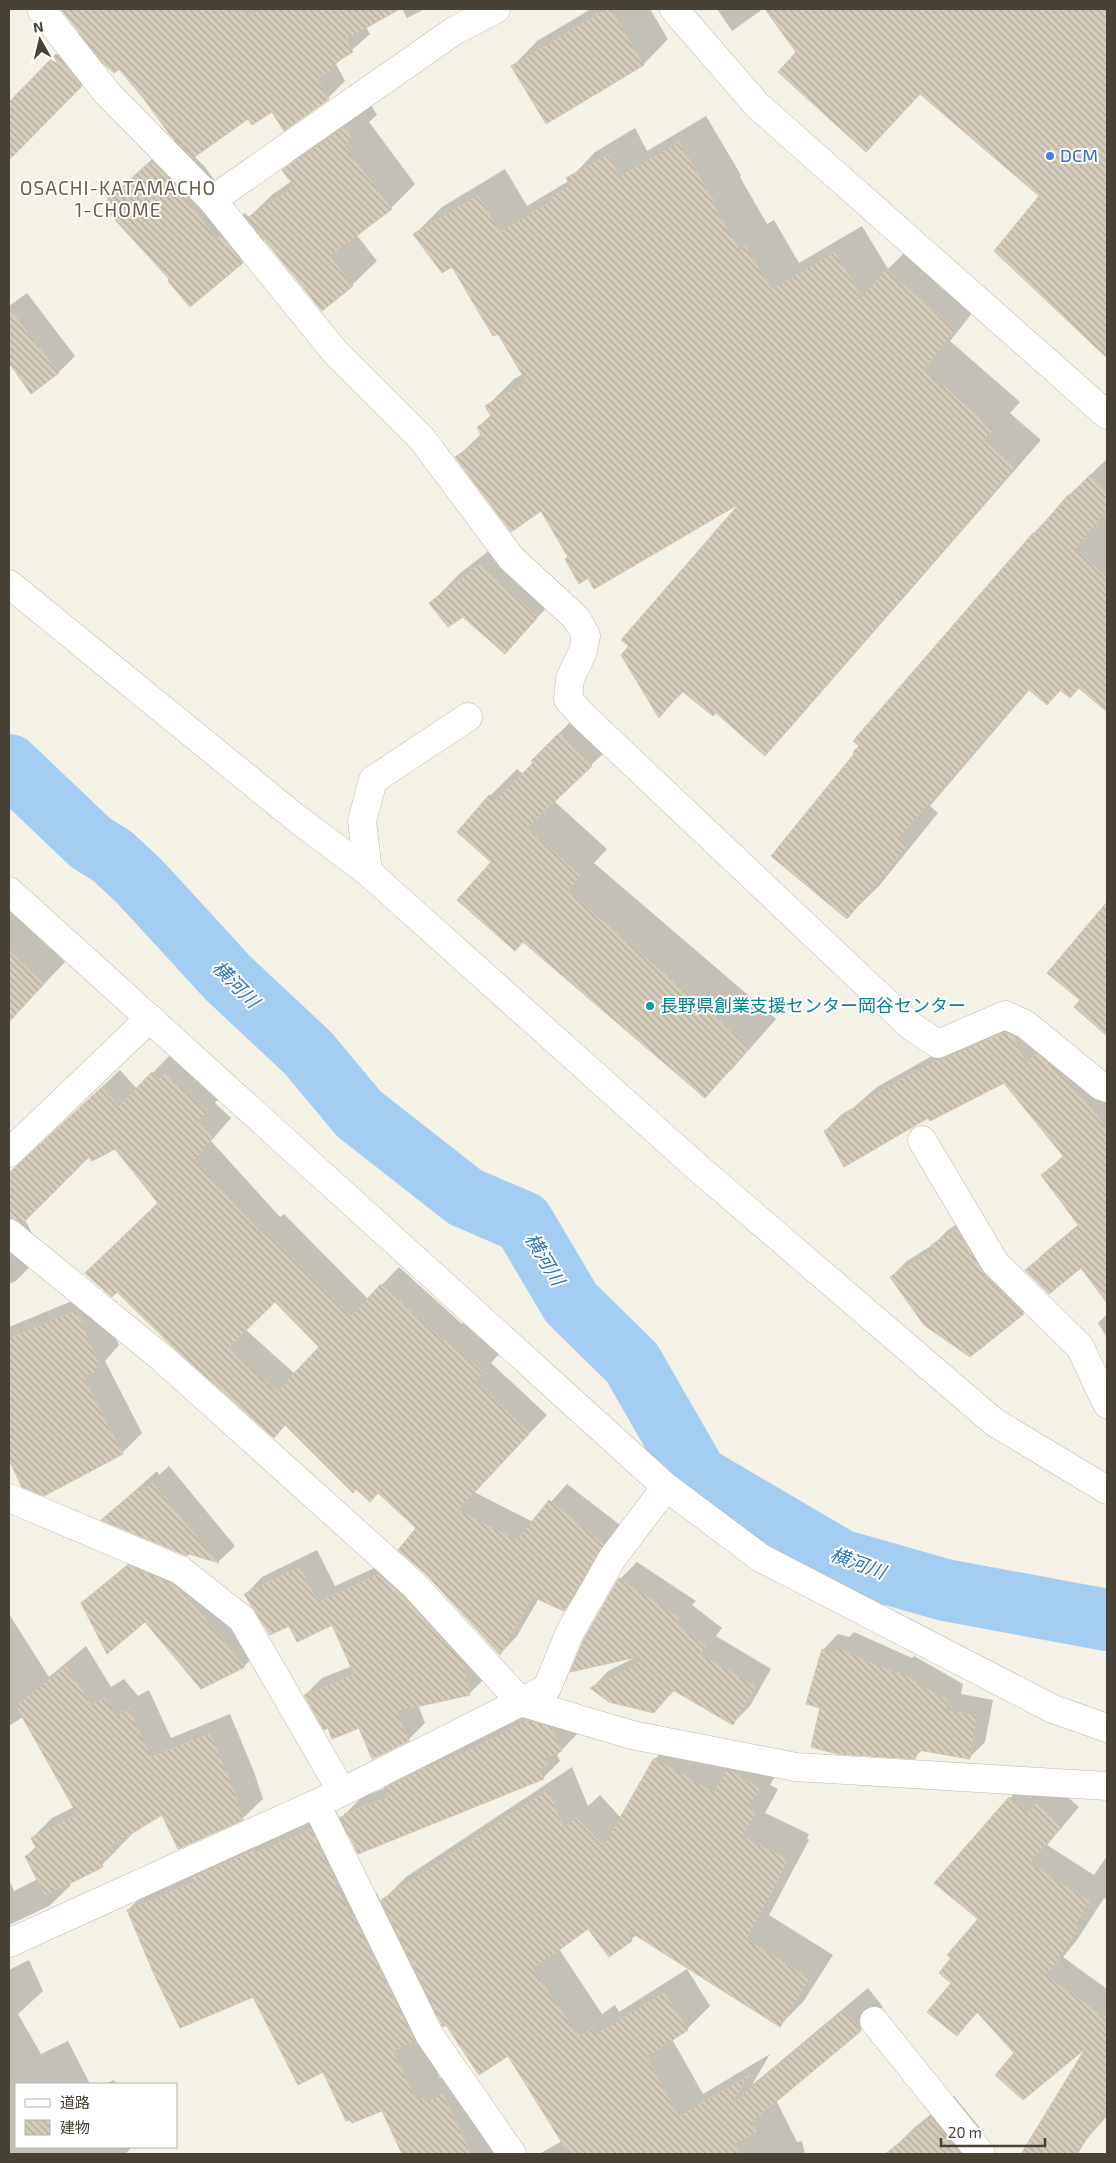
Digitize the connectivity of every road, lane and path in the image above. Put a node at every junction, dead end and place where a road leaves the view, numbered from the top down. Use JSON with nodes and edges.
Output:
{"nodes":[{"id":1,"x":40,"y":9,"type":"edge"},
{"id":2,"x":496,"y":9,"type":"edge"},
{"id":3,"x":674,"y":9,"type":"edge"},
{"id":4,"x":212,"y":200,"type":"junction"},
{"id":5,"x":1107,"y":415,"type":"edge"},
{"id":6,"x":9,"y":584,"type":"edge"},
{"id":7,"x":468,"y":717,"type":"dead end"},
{"id":8,"x":368,"y":872,"type":"junction"},
{"id":9,"x":9,"y":891,"type":"edge"},
{"id":10,"x":150,"y":1018,"type":"junction"},
{"id":11,"x":1107,"y":1088,"type":"edge"},
{"id":12,"x":922,"y":1140,"type":"dead end"},
{"id":13,"x":9,"y":1153,"type":"edge"},
{"id":14,"x":9,"y":1233,"type":"edge"},
{"id":15,"x":1107,"y":1404,"type":"edge"},
{"id":16,"x":666,"y":1487,"type":"junction"},
{"id":17,"x":1107,"y":1490,"type":"edge"},
{"id":18,"x":9,"y":1498,"type":"edge"},
{"id":19,"x":521,"y":1702,"type":"junction"},
{"id":20,"x":1107,"y":1728,"type":"edge"},
{"id":21,"x":1107,"y":1786,"type":"edge"},
{"id":22,"x":342,"y":1792,"type":"junction"},
{"id":23,"x":316,"y":1804,"type":"junction"},
{"id":24,"x":9,"y":1943,"type":"edge"},
{"id":25,"x":874,"y":2021,"type":"dead end"},
{"id":26,"x":512,"y":2154,"type":"edge"},
{"id":27,"x":980,"y":2154,"type":"edge"}],
"edges":[{"from":1,"to":4,"type":"street"},
{"from":2,"to":4,"type":"street"},
{"from":3,"to":5,"type":"street"},
{"from":4,"to":11,"type":"street"},
{"from":6,"to":8,"type":"street"},
{"from":7,"to":8,"type":"street"},
{"from":8,"to":17,"type":"street"},
{"from":9,"to":10,"type":"street"},
{"from":10,"to":13,"type":"street"},
{"from":10,"to":16,"type":"street"},
{"from":12,"to":15,"type":"street"},
{"from":14,"to":19,"type":"street"},
{"from":16,"to":19,"type":"street"},
{"from":16,"to":20,"type":"street"},
{"from":18,"to":22,"type":"street"},
{"from":19,"to":21,"type":"street"},
{"from":19,"to":22,"type":"street"},
{"from":22,"to":23,"type":"street"},
{"from":23,"to":24,"type":"street"},
{"from":23,"to":26,"type":"street"},
{"from":25,"to":27,"type":"street"}]}
